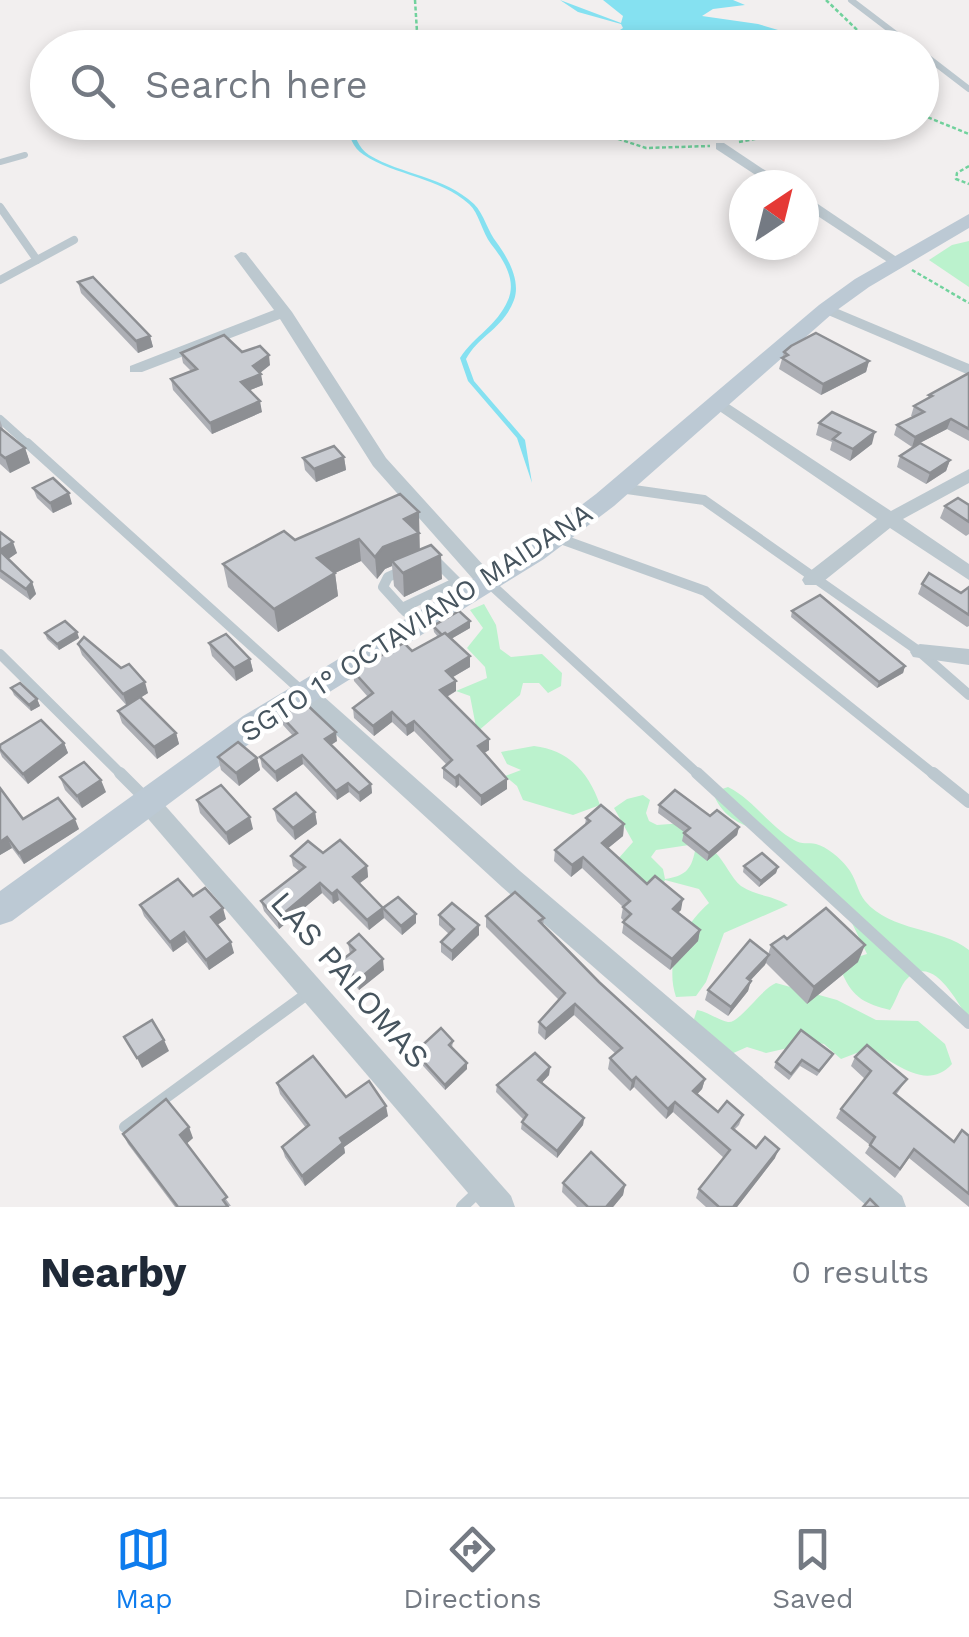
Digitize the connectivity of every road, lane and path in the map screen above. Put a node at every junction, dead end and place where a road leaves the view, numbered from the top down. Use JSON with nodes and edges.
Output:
{"nodes":[{"id":1,"x":415,"y":0,"type":"edge"},
{"id":2,"x":826,"y":0,"type":"edge"},
{"id":3,"x":852,"y":0,"type":"edge"},
{"id":4,"x":417,"y":30,"type":"edge"},
{"id":5,"x":857,"y":30,"type":"edge"},
{"id":6,"x":891,"y":30,"type":"edge"},
{"id":7,"x":939,"y":66,"type":"edge"},
{"id":8,"x":969,"y":89,"type":"edge"},
{"id":9,"x":939,"y":122,"type":"edge"},
{"id":10,"x":969,"y":134,"type":"edge"},
{"id":11,"x":622,"y":140,"type":"edge"},
{"id":12,"x":751,"y":140,"type":"edge"},
{"id":13,"x":720,"y":146,"type":"junction"},
{"id":14,"x":25,"y":155,"type":"dead end"},
{"id":15,"x":0,"y":162,"type":"edge"},
{"id":16,"x":969,"y":166,"type":"edge"},
{"id":17,"x":757,"y":170,"type":"edge"},
{"id":18,"x":969,"y":184,"type":"edge"},
{"id":19,"x":0,"y":207,"type":"edge"},
{"id":20,"x":819,"y":211,"type":"edge"},
{"id":21,"x":969,"y":220,"type":"edge"},
{"id":22,"x":74,"y":240,"type":"dead end"},
{"id":23,"x":240,"y":256,"type":"dead end"},
{"id":24,"x":37,"y":260,"type":"junction"},
{"id":25,"x":897,"y":262,"type":"junction"},
{"id":26,"x":0,"y":280,"type":"edge"},
{"id":27,"x":969,"y":303,"type":"edge"},
{"id":28,"x":826,"y":309,"type":"junction"},
{"id":29,"x":284,"y":312,"type":"junction"},
{"id":30,"x":136,"y":369,"type":"dead end"},
{"id":31,"x":969,"y":370,"type":"edge"},
{"id":32,"x":718,"y":402,"type":"junction"},
{"id":33,"x":0,"y":419,"type":"edge"},
{"id":34,"x":969,"y":474,"type":"edge"},
{"id":35,"x":619,"y":488,"type":"junction"},
{"id":36,"x":890,"y":520,"type":"junction"},
{"id":37,"x":556,"y":537,"type":"junction"},
{"id":38,"x":427,"y":560,"type":"edge"},
{"id":39,"x":414,"y":566,"type":"edge"},
{"id":40,"x":969,"y":573,"type":"edge"},
{"id":41,"x":812,"y":580,"type":"junction"},
{"id":42,"x":470,"y":585,"type":"junction"},
{"id":43,"x":409,"y":617,"type":"junction"},
{"id":44,"x":920,"y":652,"type":"junction"},
{"id":45,"x":0,"y":654,"type":"edge"},
{"id":46,"x":969,"y":657,"type":"edge"},
{"id":47,"x":305,"y":694,"type":"junction"},
{"id":48,"x":969,"y":696,"type":"edge"},
{"id":49,"x":146,"y":800,"type":"junction"},
{"id":50,"x":969,"y":802,"type":"edge"},
{"id":51,"x":0,"y":910,"type":"edge"},
{"id":52,"x":312,"y":990,"type":"junction"},
{"id":53,"x":969,"y":1023,"type":"edge"},
{"id":54,"x":125,"y":1127,"type":"edge"},
{"id":55,"x":491,"y":1197,"type":"edge"},
{"id":56,"x":462,"y":1207,"type":"edge"},
{"id":57,"x":891,"y":1207,"type":"edge"}],
"edges":[{"from":1,"to":4,"type":"path"},
{"from":2,"to":5,"type":"path"},
{"from":3,"to":6,"type":"lane"},
{"from":7,"to":8,"type":"lane"},
{"from":9,"to":10,"type":"path"},
{"from":11,"to":13,"type":"path"},
{"from":12,"to":13,"type":"path"},
{"from":13,"to":17,"type":"street"},
{"from":14,"to":15,"type":"lane"},
{"from":16,"to":18,"type":"path"},
{"from":19,"to":24,"type":"lane"},
{"from":20,"to":25,"type":"street"},
{"from":21,"to":25,"type":"main road","name":"SGTO 1° OCTAVIANO MAIDANA"},
{"from":22,"to":24,"type":"lane"},
{"from":23,"to":29,"type":"street"},
{"from":24,"to":26,"type":"lane"},
{"from":25,"to":27,"type":"path"},
{"from":25,"to":28,"type":"main road","name":"SGTO 1° OCTAVIANO MAIDANA"},
{"from":28,"to":31,"type":"street"},
{"from":28,"to":32,"type":"main road","name":"SGTO 1° OCTAVIANO MAIDANA"},
{"from":29,"to":30,"type":"street"},
{"from":29,"to":42,"type":"street"},
{"from":32,"to":35,"type":"main road","name":"SGTO 1° OCTAVIANO MAIDANA"},
{"from":32,"to":36,"type":"street"},
{"from":33,"to":47,"type":"lane"},
{"from":34,"to":36,"type":"street"},
{"from":35,"to":37,"type":"main road","name":"SGTO 1° OCTAVIANO MAIDANA"},
{"from":35,"to":41,"type":"lane"},
{"from":36,"to":40,"type":"street"},
{"from":36,"to":41,"type":"street"},
{"from":37,"to":42,"type":"main road","name":"SGTO 1° OCTAVIANO MAIDANA"},
{"from":37,"to":50,"type":"lane"},
{"from":38,"to":42,"type":"lane"},
{"from":39,"to":43,"type":"lane"},
{"from":41,"to":44,"type":"lane"},
{"from":42,"to":43,"type":"main road","name":"SGTO 1° OCTAVIANO MAIDANA"},
{"from":42,"to":53,"type":"lane"},
{"from":43,"to":47,"type":"main road","name":"SGTO 1° OCTAVIANO MAIDANA"},
{"from":44,"to":46,"type":"street"},
{"from":44,"to":48,"type":"lane"},
{"from":45,"to":49,"type":"lane"},
{"from":47,"to":49,"type":"main road","name":"SGTO 1° OCTAVIANO MAIDANA"},
{"from":47,"to":57,"type":"street"},
{"from":49,"to":51,"type":"main road","name":"SGTO 1° OCTAVIANO MAIDANA"},
{"from":49,"to":52,"type":"street","name":"LAS PALOMAS"},
{"from":52,"to":54,"type":"lane"},
{"from":52,"to":55,"type":"street","name":"LAS PALOMAS"},
{"from":55,"to":56,"type":"lane"}]}
